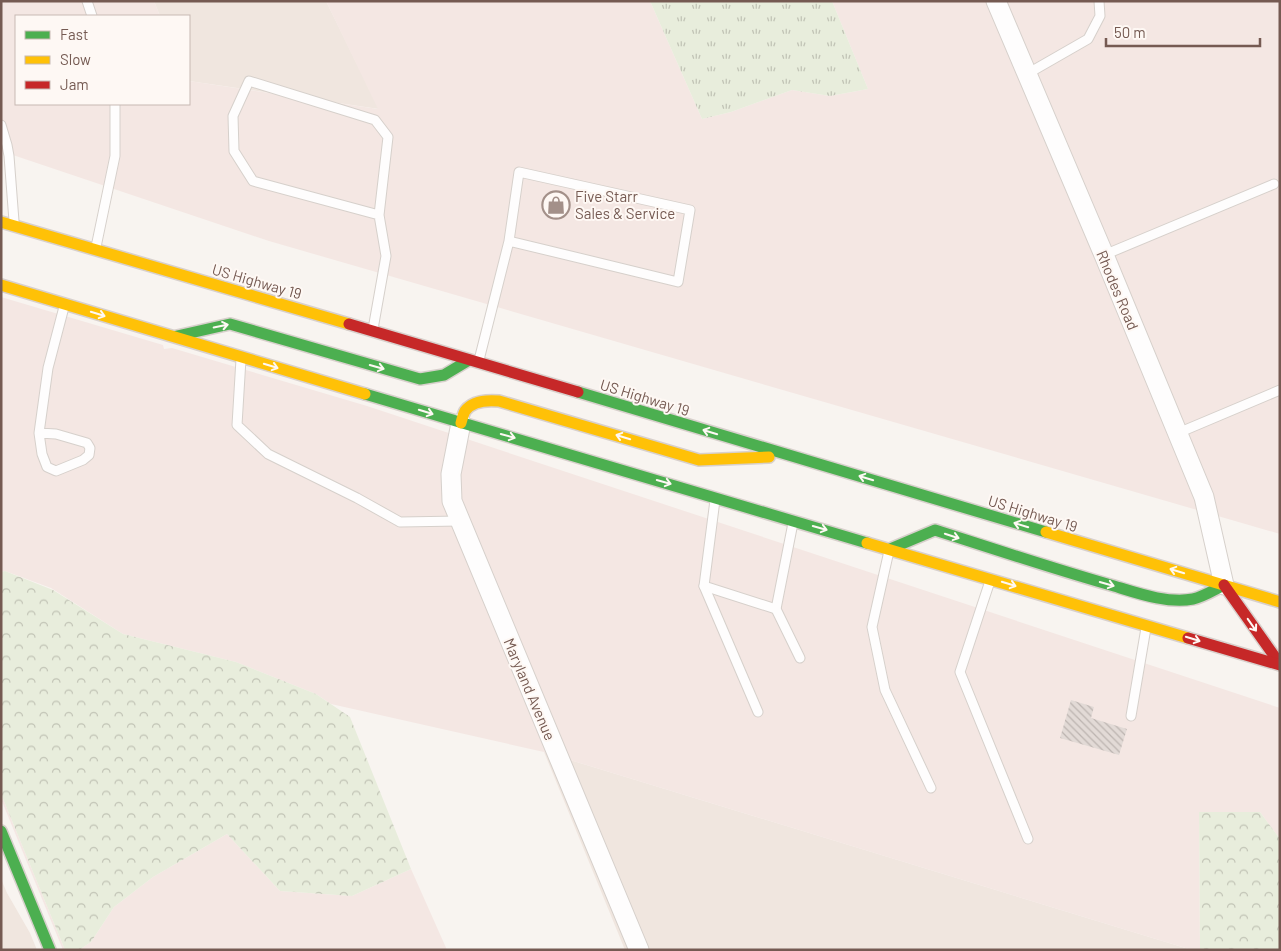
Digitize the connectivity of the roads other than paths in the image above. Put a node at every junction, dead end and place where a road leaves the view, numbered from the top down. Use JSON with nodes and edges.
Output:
{"nodes":[{"id":1,"x":87,"y":1,"type":"edge"},
{"id":2,"x":996,"y":1,"type":"edge"},
{"id":3,"x":1099,"y":1,"type":"edge"},
{"id":4,"x":92,"y":15,"type":"edge"},
{"id":5,"x":1026,"y":74,"type":"junction"},
{"id":6,"x":115,"y":105,"type":"edge"},
{"id":7,"x":1,"y":125,"type":"edge"},
{"id":8,"x":1274,"y":184,"type":"dead end"},
{"id":9,"x":379,"y":215,"type":"junction"},
{"id":10,"x":1,"y":222,"type":"edge"},
{"id":11,"x":15,"y":226,"type":"junction"},
{"id":12,"x":509,"y":241,"type":"junction"},
{"id":13,"x":95,"y":249,"type":"junction"},
{"id":14,"x":1104,"y":255,"type":"junction"},
{"id":15,"x":1,"y":285,"type":"edge"},
{"id":16,"x":65,"y":304,"type":"junction"},
{"id":17,"x":372,"y":331,"type":"junction"},
{"id":18,"x":173,"y":336,"type":"junction"},
{"id":19,"x":241,"y":357,"type":"junction"},
{"id":20,"x":474,"y":361,"type":"junction"},
{"id":21,"x":1280,"y":390,"type":"edge"},
{"id":22,"x":462,"y":422,"type":"junction"},
{"id":23,"x":1178,"y":432,"type":"junction"},
{"id":24,"x":39,"y":433,"type":"junction"},
{"id":25,"x":791,"y":456,"type":"junction"},
{"id":26,"x":716,"y":498,"type":"junction"},
{"id":27,"x":460,"y":521,"type":"junction"},
{"id":28,"x":794,"y":521,"type":"junction"},
{"id":29,"x":890,"y":549,"type":"junction"},
{"id":30,"x":990,"y":578,"type":"junction"},
{"id":31,"x":1224,"y":585,"type":"junction"},
{"id":32,"x":704,"y":586,"type":"junction"},
{"id":33,"x":1280,"y":602,"type":"edge"},
{"id":34,"x":776,"y":609,"type":"junction"},
{"id":35,"x":1146,"y":625,"type":"junction"},
{"id":36,"x":800,"y":658,"type":"dead end"},
{"id":37,"x":1280,"y":664,"type":"edge"},
{"id":38,"x":758,"y":712,"type":"dead end"},
{"id":39,"x":1131,"y":716,"type":"dead end"},
{"id":40,"x":931,"y":788,"type":"dead end"},
{"id":41,"x":1,"y":831,"type":"edge"},
{"id":42,"x":1028,"y":838,"type":"dead end"},
{"id":43,"x":50,"y":950,"type":"edge"},
{"id":44,"x":639,"y":950,"type":"edge"}],
"edges":[{"from":1,"to":4,"type":"lane"},
{"from":2,"to":5,"type":"street","name":"Rhodes Road"},
{"from":3,"to":5,"type":"lane"},
{"from":5,"to":14,"type":"street","name":"Rhodes Road"},
{"from":6,"to":13,"type":"lane"},
{"from":7,"to":11,"type":"lane"},
{"from":8,"to":14,"type":"lane"},
{"from":9,"to":9,"type":"lane"},
{"from":9,"to":17,"type":"lane"},
{"from":10,"to":11,"type":"main road","name":"US Highway 19"},
{"from":11,"to":13,"type":"main road","name":"US Highway 19"},
{"from":12,"to":12,"type":"lane"},
{"from":12,"to":20,"type":"lane"},
{"from":13,"to":17,"type":"main road","name":"US Highway 19"},
{"from":14,"to":23,"type":"street","name":"Rhodes Road"},
{"from":15,"to":16,"type":"main road"},
{"from":16,"to":18,"type":"main road","one_way":true},
{"from":16,"to":24,"type":"lane"},
{"from":17,"to":20,"type":"main road","name":"US Highway 19"},
{"from":18,"to":19,"type":"main road"},
{"from":18,"to":20,"type":"main road","one_way":true},
{"from":19,"to":22,"type":"main road","one_way":true},
{"from":19,"to":27,"type":"lane"},
{"from":25,"to":20,"type":"main road","name":"US Highway 19","one_way":true},
{"from":21,"to":23,"type":"lane"},
{"from":25,"to":22,"type":"main road","one_way":true},
{"from":22,"to":26,"type":"main road","one_way":true},
{"from":22,"to":27,"type":"street","name":"Maryland Avenue"},
{"from":23,"to":31,"type":"street","name":"Rhodes Road"},
{"from":24,"to":24,"type":"lane"},
{"from":31,"to":25,"type":"main road","name":"US Highway 19","one_way":true},
{"from":26,"to":28,"type":"main road"},
{"from":26,"to":32,"type":"lane"},
{"from":27,"to":44,"type":"street","name":"Maryland Avenue"},
{"from":28,"to":29,"type":"main road","one_way":true},
{"from":28,"to":34,"type":"lane"},
{"from":29,"to":30,"type":"main road"},
{"from":29,"to":31,"type":"main road","one_way":true},
{"from":29,"to":40,"type":"lane"},
{"from":30,"to":35,"type":"main road","one_way":true},
{"from":30,"to":42,"type":"lane"},
{"from":31,"to":33,"type":"main road","name":"US Highway 19"},
{"from":31,"to":37,"type":"main road","one_way":true},
{"from":32,"to":34,"type":"lane"},
{"from":32,"to":38,"type":"lane"},
{"from":34,"to":36,"type":"lane"},
{"from":35,"to":37,"type":"main road","one_way":true},
{"from":35,"to":39,"type":"lane"},
{"from":41,"to":43,"type":"main road"}]}
